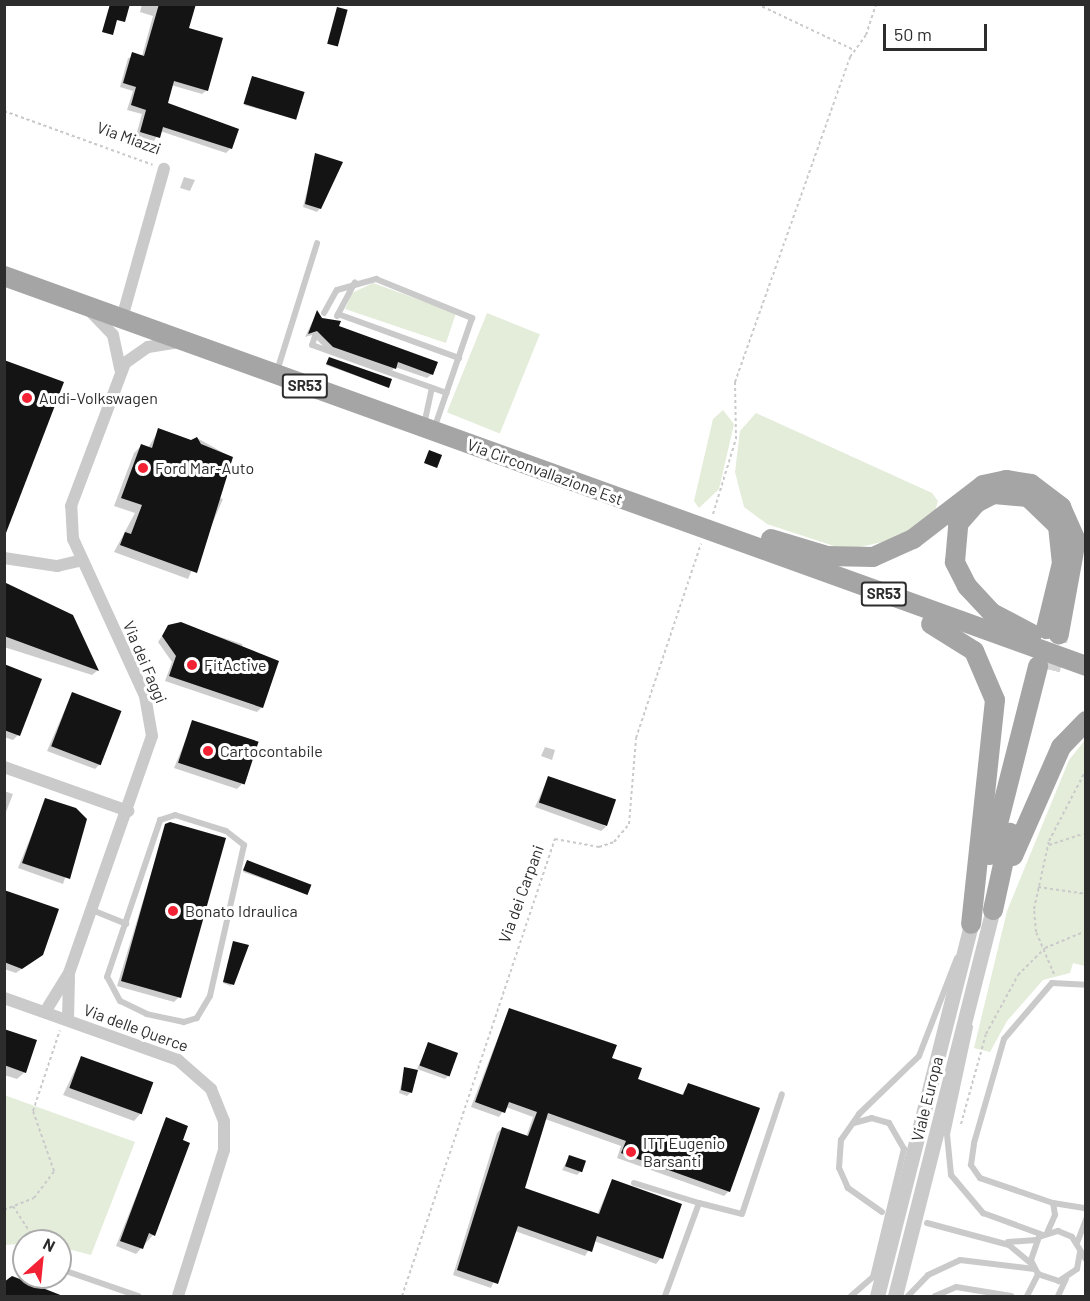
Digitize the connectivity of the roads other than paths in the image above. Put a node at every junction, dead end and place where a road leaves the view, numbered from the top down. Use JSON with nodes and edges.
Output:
{"nodes":[{"id":1,"x":164,"y":169,"type":"road end"},
{"id":2,"x":317,"y":243,"type":"dead end"},
{"id":3,"x":4,"y":276,"type":"edge"},
{"id":4,"x":355,"y":282,"type":"junction"},
{"id":5,"x":76,"y":301,"type":"junction"},
{"id":6,"x":324,"y":313,"type":"dead end"},
{"id":7,"x":122,"y":318,"type":"junction"},
{"id":8,"x":315,"y":336,"type":"dead end"},
{"id":9,"x":188,"y":341,"type":"junction"},
{"id":10,"x":327,"y":341,"type":"dead end"},
{"id":11,"x":324,"y":350,"type":"junction"},
{"id":12,"x":459,"y":358,"type":"junction"},
{"id":13,"x":120,"y":372,"type":"junction"},
{"id":14,"x":276,"y":375,"type":"junction"},
{"id":15,"x":432,"y":388,"type":"junction"},
{"id":16,"x":447,"y":393,"type":"junction"},
{"id":17,"x":428,"y":430,"type":"junction"},
{"id":18,"x":708,"y":526,"type":"junction"},
{"id":19,"x":742,"y":542,"type":"junction"},
{"id":20,"x":4,"y":558,"type":"edge"},
{"id":21,"x":82,"y":560,"type":"junction"},
{"id":22,"x":1086,"y":654,"type":"edge"},
{"id":23,"x":1086,"y":666,"type":"edge"},
{"id":24,"x":1086,"y":721,"type":"edge"},
{"id":25,"x":4,"y":766,"type":"edge"},
{"id":26,"x":128,"y":811,"type":"junction"},
{"id":27,"x":92,"y":910,"type":"junction"},
{"id":28,"x":993,"y":910,"type":"junction"},
{"id":29,"x":126,"y":924,"type":"junction"},
{"id":30,"x":971,"y":924,"type":"junction"},
{"id":31,"x":965,"y":945,"type":"junction"},
{"id":32,"x":71,"y":967,"type":"junction"},
{"id":33,"x":1086,"y":985,"type":"edge"},
{"id":34,"x":973,"y":989,"type":"junction"},
{"id":35,"x":4,"y":998,"type":"edge"},
{"id":36,"x":45,"y":1012,"type":"junction"},
{"id":37,"x":64,"y":1024,"type":"junction"},
{"id":38,"x":782,"y":1094,"type":"dead end"},
{"id":39,"x":850,"y":1125,"type":"junction"},
{"id":40,"x":634,"y":1183,"type":"dead end"},
{"id":41,"x":699,"y":1203,"type":"junction"},
{"id":42,"x":1053,"y":1203,"type":"junction"},
{"id":43,"x":1086,"y":1208,"type":"edge"},
{"id":44,"x":882,"y":1212,"type":"dead end"},
{"id":45,"x":1086,"y":1219,"type":"edge"},
{"id":46,"x":927,"y":1223,"type":"dead end"},
{"id":47,"x":884,"y":1232,"type":"junction"},
{"id":48,"x":1045,"y":1234,"type":"junction"},
{"id":49,"x":981,"y":1237,"type":"junction"},
{"id":50,"x":1037,"y":1240,"type":"junction"},
{"id":51,"x":1077,"y":1243,"type":"junction"},
{"id":52,"x":1080,"y":1252,"type":"junction"},
{"id":53,"x":886,"y":1258,"type":"junction"},
{"id":54,"x":1086,"y":1259,"type":"edge"},
{"id":55,"x":1086,"y":1266,"type":"edge"},
{"id":56,"x":1035,"y":1269,"type":"junction"},
{"id":57,"x":1077,"y":1269,"type":"junction"},
{"id":58,"x":72,"y":1273,"type":"edge"},
{"id":59,"x":1066,"y":1279,"type":"junction"},
{"id":60,"x":138,"y":1296,"type":"edge"},
{"id":61,"x":178,"y":1296,"type":"edge"},
{"id":62,"x":665,"y":1296,"type":"edge"},
{"id":63,"x":855,"y":1296,"type":"edge"},
{"id":64,"x":877,"y":1296,"type":"edge"},
{"id":65,"x":895,"y":1296,"type":"edge"},
{"id":66,"x":908,"y":1296,"type":"edge"},
{"id":67,"x":935,"y":1296,"type":"edge"},
{"id":68,"x":1011,"y":1296,"type":"edge"},
{"id":69,"x":1027,"y":1296,"type":"edge"},
{"id":70,"x":1058,"y":1296,"type":"edge"}],
"edges":[{"from":1,"to":7,"type":"street","name":"Via Miazzi"},
{"from":2,"to":14,"type":"lane"},
{"from":3,"to":5,"type":"main road","name":"Via Circonvallazione Est","number":"SR53"},
{"from":4,"to":6,"type":"lane"},
{"from":4,"to":12,"type":"lane"},
{"from":4,"to":12,"type":"lane"},
{"from":5,"to":7,"type":"main road","name":"Via Circonvallazione Est","number":"SR53"},
{"from":5,"to":13,"type":"street"},
{"from":7,"to":9,"type":"main road","name":"Via Circonvallazione Est","number":"SR53"},
{"from":8,"to":11,"type":"lane"},
{"from":9,"to":13,"type":"street","name":"Via dei Faggi"},
{"from":9,"to":14,"type":"main road","name":"Via Circonvallazione Est","number":"SR53"},
{"from":10,"to":11,"type":"lane"},
{"from":11,"to":15,"type":"lane"},
{"from":12,"to":16,"type":"lane"},
{"from":13,"to":21,"type":"street","name":"Via dei Faggi"},
{"from":14,"to":17,"type":"main road","name":"Via Circonvallazione Est","number":"SR53"},
{"from":15,"to":16,"type":"lane"},
{"from":15,"to":17,"type":"lane"},
{"from":16,"to":17,"type":"lane"},
{"from":17,"to":18,"type":"main road","name":"Via Circonvallazione Est","number":"SR53"},
{"from":18,"to":19,"type":"main road","number":"SR53"},
{"from":18,"to":22,"type":"main road"},
{"from":19,"to":23,"type":"main road","number":"SR53"},
{"from":19,"to":30,"type":"main road"},
{"from":20,"to":21,"type":"street"},
{"from":21,"to":26,"type":"street","name":"Via dei Faggi"},
{"from":24,"to":28,"type":"main road"},
{"from":25,"to":26,"type":"street"},
{"from":26,"to":27,"type":"street","name":"Via dei Faggi"},
{"from":27,"to":29,"type":"lane"},
{"from":27,"to":32,"type":"street","name":"Via dei Faggi"},
{"from":28,"to":30,"type":"main road"},
{"from":28,"to":34,"type":"street","name":"Viale Europa"},
{"from":29,"to":29,"type":"lane"},
{"from":30,"to":31,"type":"street","name":"Viale Europa"},
{"from":31,"to":39,"type":"lane"},
{"from":31,"to":53,"type":"street","name":"Viale Europa"},
{"from":32,"to":36,"type":"street","name":"Via dei Faggi"},
{"from":32,"to":37,"type":"street","name":"Via dei Faggi"},
{"from":33,"to":42,"type":"lane"},
{"from":34,"to":48,"type":"lane"},
{"from":34,"to":65,"type":"street","name":"Viale Europa"},
{"from":35,"to":36,"type":"street","name":"Via delle Querce"},
{"from":36,"to":37,"type":"street","name":"Via delle Querce"},
{"from":37,"to":61,"type":"street","name":"Via delle Querce"},
{"from":38,"to":41,"type":"lane"},
{"from":39,"to":44,"type":"lane"},
{"from":39,"to":47,"type":"lane"},
{"from":40,"to":41,"type":"lane"},
{"from":41,"to":62,"type":"lane"},
{"from":42,"to":43,"type":"lane"},
{"from":42,"to":48,"type":"lane"},
{"from":45,"to":51,"type":"lane"},
{"from":46,"to":49,"type":"lane"},
{"from":47,"to":53,"type":"lane"},
{"from":47,"to":63,"type":"lane"},
{"from":48,"to":50,"type":"lane"},
{"from":48,"to":51,"type":"lane"},
{"from":49,"to":50,"type":"lane"},
{"from":49,"to":56,"type":"lane"},
{"from":50,"to":56,"type":"lane"},
{"from":51,"to":52,"type":"lane"},
{"from":52,"to":54,"type":"lane"},
{"from":52,"to":57,"type":"lane"},
{"from":53,"to":64,"type":"street","name":"Viale Europa"},
{"from":55,"to":57,"type":"lane"},
{"from":56,"to":59,"type":"lane"},
{"from":56,"to":66,"type":"lane"},
{"from":56,"to":69,"type":"lane"},
{"from":57,"to":59,"type":"lane"},
{"from":58,"to":60,"type":"lane"},
{"from":59,"to":70,"type":"lane"},
{"from":67,"to":68,"type":"lane"}]}
